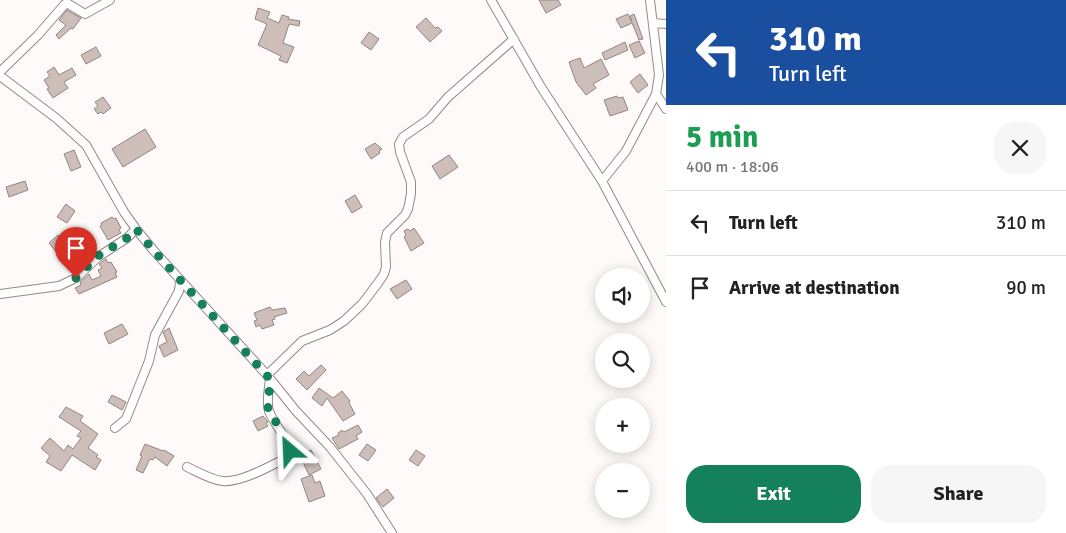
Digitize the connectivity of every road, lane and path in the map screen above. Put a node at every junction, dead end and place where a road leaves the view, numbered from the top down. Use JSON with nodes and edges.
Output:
{"nodes":[{"id":1,"x":110,"y":0,"type":"edge"},
{"id":2,"x":491,"y":0,"type":"edge"},
{"id":3,"x":650,"y":0,"type":"edge"},
{"id":4,"x":653,"y":23,"type":"junction"},
{"id":5,"x":666,"y":24,"type":"edge"},
{"id":6,"x":514,"y":39,"type":"junction"},
{"id":7,"x":0,"y":72,"type":"edge"},
{"id":8,"x":0,"y":76,"type":"edge"},
{"id":9,"x":656,"y":94,"type":"junction"},
{"id":10,"x":666,"y":109,"type":"edge"},
{"id":11,"x":602,"y":181,"type":"junction"},
{"id":12,"x":136,"y":229,"type":"junction"},
{"id":13,"x":180,"y":281,"type":"junction"},
{"id":14,"x":187,"y":288,"type":"junction"},
{"id":15,"x":179,"y":291,"type":"junction"},
{"id":16,"x":0,"y":294,"type":"edge"},
{"id":17,"x":666,"y":302,"type":"edge"},
{"id":18,"x":269,"y":377,"type":"junction"},
{"id":19,"x":115,"y":428,"type":"dead end"},
{"id":20,"x":187,"y":467,"type":"dead end"},
{"id":21,"x":392,"y":533,"type":"edge"}],
"edges":[{"from":1,"to":7,"type":"street"},
{"from":2,"to":6,"type":"street"},
{"from":3,"to":4,"type":"street"},
{"from":4,"to":5,"type":"street"},
{"from":4,"to":9,"type":"street"},
{"from":6,"to":11,"type":"street"},
{"from":6,"to":18,"type":"street"},
{"from":8,"to":12,"type":"street"},
{"from":9,"to":10,"type":"street"},
{"from":9,"to":11,"type":"street"},
{"from":11,"to":17,"type":"street"},
{"from":12,"to":13,"type":"street"},
{"from":12,"to":16,"type":"street"},
{"from":13,"to":14,"type":"street"},
{"from":13,"to":15,"type":"street"},
{"from":14,"to":15,"type":"street"},
{"from":14,"to":18,"type":"street"},
{"from":15,"to":19,"type":"street"},
{"from":18,"to":20,"type":"street"},
{"from":18,"to":21,"type":"street"}]}
